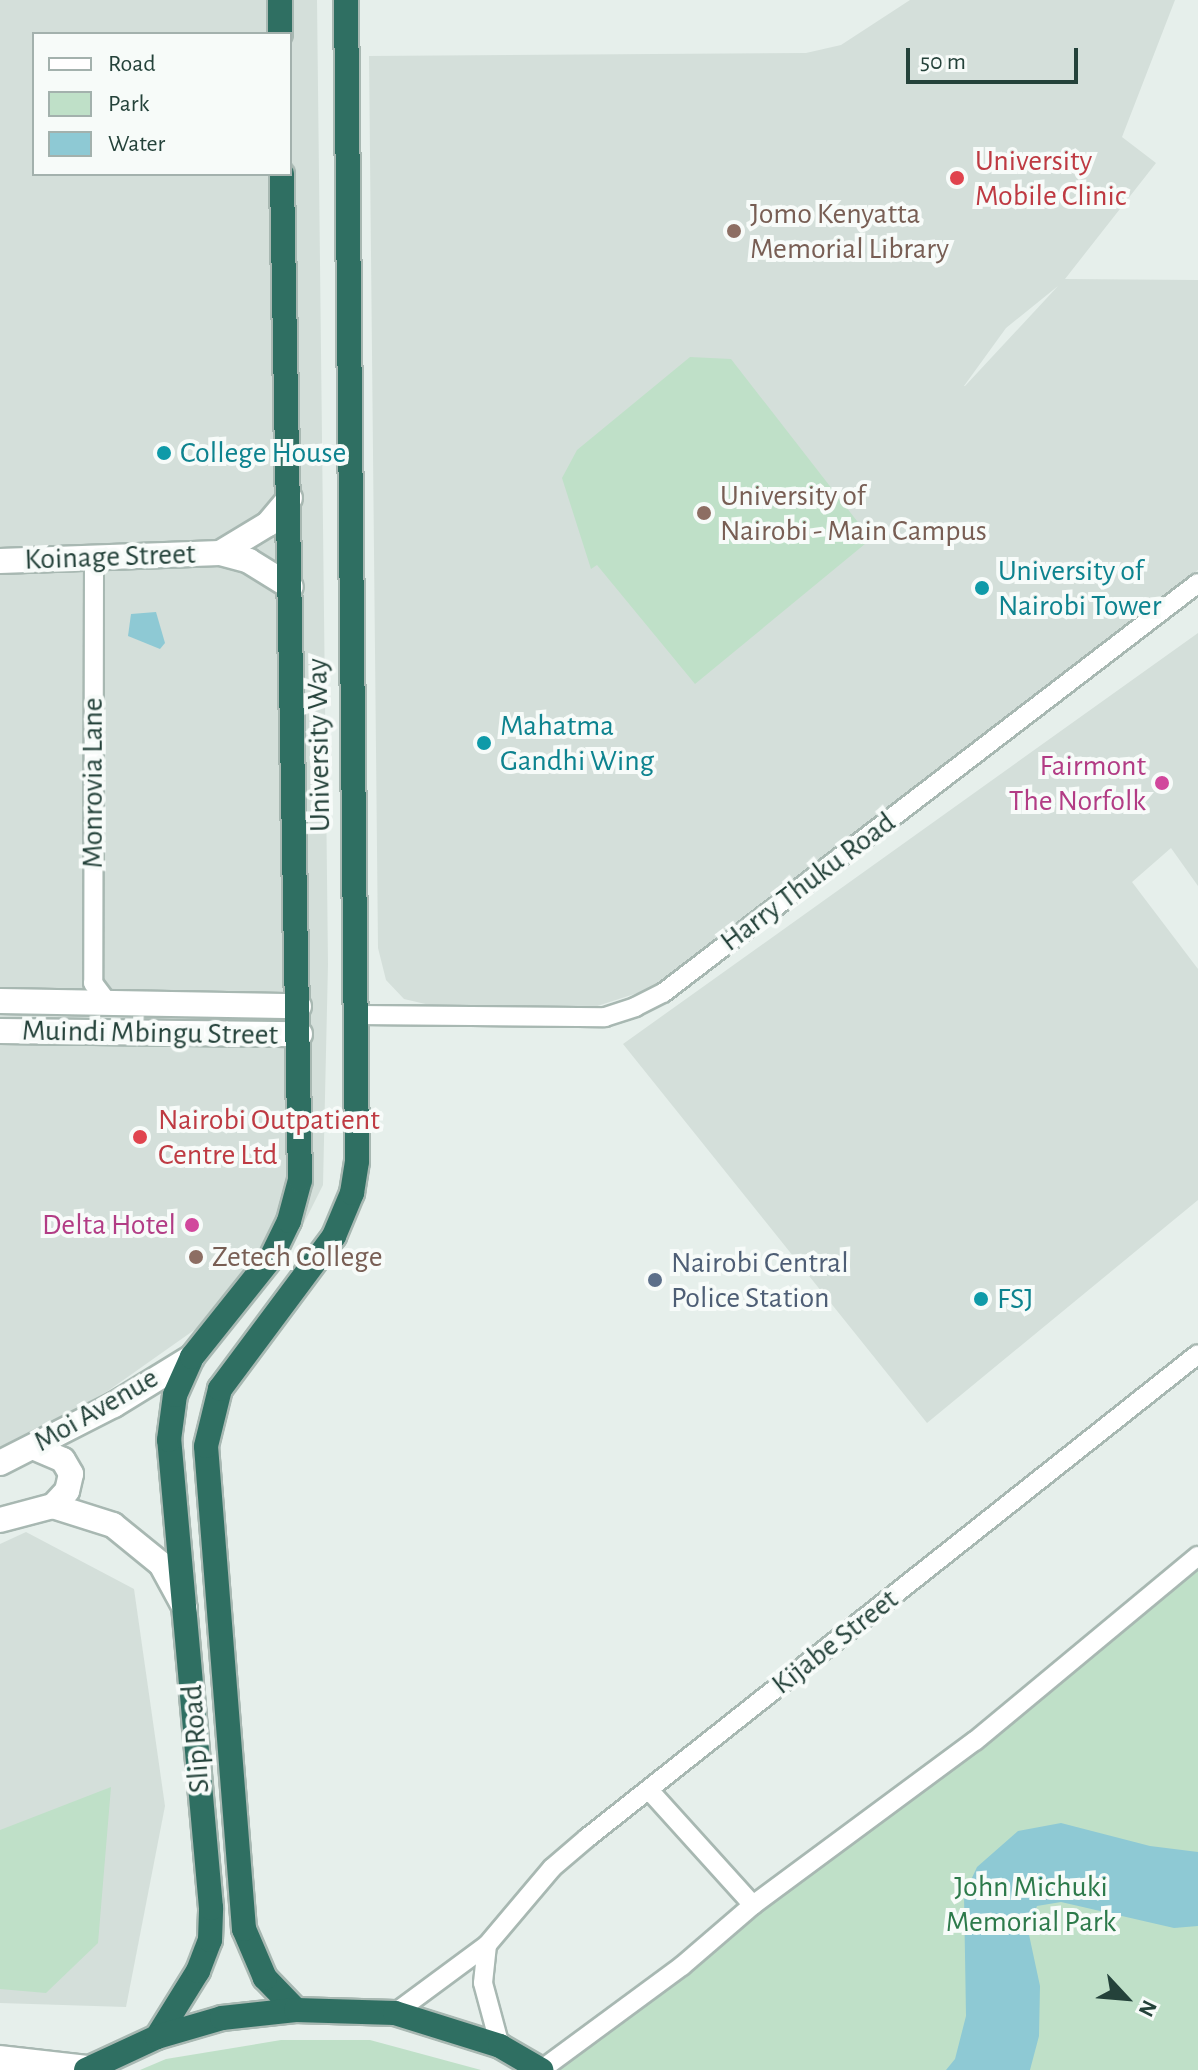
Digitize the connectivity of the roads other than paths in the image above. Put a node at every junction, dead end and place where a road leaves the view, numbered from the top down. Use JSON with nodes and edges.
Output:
{"nodes":[{"id":1,"x":280,"y":0,"type":"edge"},
{"id":2,"x":346,"y":0,"type":"edge"},
{"id":3,"x":280,"y":32,"type":"edge"},
{"id":4,"x":282,"y":176,"type":"edge"},
{"id":5,"x":290,"y":498,"type":"junction"},
{"id":6,"x":220,"y":553,"type":"junction"},
{"id":7,"x":94,"y":558,"type":"junction"},
{"id":8,"x":0,"y":561,"type":"edge"},
{"id":9,"x":1198,"y":583,"type":"edge"},
{"id":10,"x":291,"y":587,"type":"junction"},
{"id":11,"x":0,"y":1001,"type":"edge"},
{"id":12,"x":108,"y":1003,"type":"junction"},
{"id":13,"x":299,"y":1006,"type":"junction"},
{"id":14,"x":359,"y":1015,"type":"junction"},
{"id":15,"x":0,"y":1031,"type":"edge"},
{"id":16,"x":300,"y":1034,"type":"junction"},
{"id":17,"x":1198,"y":1354,"type":"edge"},
{"id":18,"x":192,"y":1357,"type":"junction"},
{"id":19,"x":206,"y":1446,"type":"joint"},
{"id":20,"x":35,"y":1448,"type":"junction"},
{"id":21,"x":0,"y":1463,"type":"edge"},
{"id":22,"x":53,"y":1506,"type":"junction"},
{"id":23,"x":0,"y":1520,"type":"edge"},
{"id":24,"x":1198,"y":1556,"type":"edge"},
{"id":25,"x":188,"y":1614,"type":"junction"},
{"id":26,"x":649,"y":1790,"type":"junction"},
{"id":27,"x":753,"y":1905,"type":"junction"},
{"id":28,"x":487,"y":1945,"type":"junction"},
{"id":29,"x":296,"y":2010,"type":"junction"},
{"id":30,"x":395,"y":2013,"type":"junction"},
{"id":31,"x":157,"y":2037,"type":"junction"},
{"id":32,"x":500,"y":2046,"type":"junction"},
{"id":33,"x":0,"y":2058,"type":"edge"},
{"id":34,"x":87,"y":2069,"type":"edge"},
{"id":35,"x":541,"y":2070,"type":"edge"}],
"edges":[{"from":1,"to":3,"type":"highway"},
{"from":2,"to":14,"type":"highway","name":"University Way"},
{"from":4,"to":5,"type":"highway","name":"University Way"},
{"from":5,"to":6,"type":"street","name":"Koinage Street"},
{"from":5,"to":10,"type":"highway","name":"University Way"},
{"from":6,"to":7,"type":"street","name":"Koinage Street"},
{"from":6,"to":10,"type":"street","name":"Koinage Street"},
{"from":7,"to":8,"type":"street","name":"Koinage Street"},
{"from":7,"to":12,"type":"street","name":"Monrovia Lane"},
{"from":9,"to":14,"type":"street","name":"Harry Thuku Road"},
{"from":10,"to":13,"type":"highway","name":"University Way"},
{"from":11,"to":12,"type":"street","name":"Muindi Mbingu Street"},
{"from":12,"to":13,"type":"street","name":"Muindi Mbingu Street"},
{"from":13,"to":16,"type":"highway","name":"University Way"},
{"from":14,"to":19,"type":"highway","name":"University Way"},
{"from":15,"to":16,"type":"street","name":"Muindi Mbingu Street"},
{"from":16,"to":18,"type":"highway","name":"University Way"},
{"from":17,"to":26,"type":"street","name":"Kijabe Street"},
{"from":18,"to":20,"type":"street","name":"Moi Avenue"},
{"from":18,"to":25,"type":"highway","name":"Slip Road"},
{"from":19,"to":29,"type":"highway","name":"Slip Road"},
{"from":20,"to":21,"type":"street","name":"Moi Avenue"},
{"from":20,"to":22,"type":"street"},
{"from":22,"to":23,"type":"street"},
{"from":22,"to":25,"type":"street","name":"Slip Road"},
{"from":24,"to":27,"type":"street"},
{"from":25,"to":31,"type":"highway","name":"Slip Road"},
{"from":26,"to":27,"type":"street"},
{"from":26,"to":28,"type":"street","name":"Kijabe Street"},
{"from":27,"to":35,"type":"street"},
{"from":28,"to":30,"type":"street","name":"Kijabe Street"},
{"from":28,"to":32,"type":"street"},
{"from":29,"to":30,"type":"highway"},
{"from":29,"to":31,"type":"highway"},
{"from":30,"to":32,"type":"highway"},
{"from":31,"to":34,"type":"highway"},
{"from":32,"to":35,"type":"highway"},
{"from":33,"to":34,"type":"street"}]}
